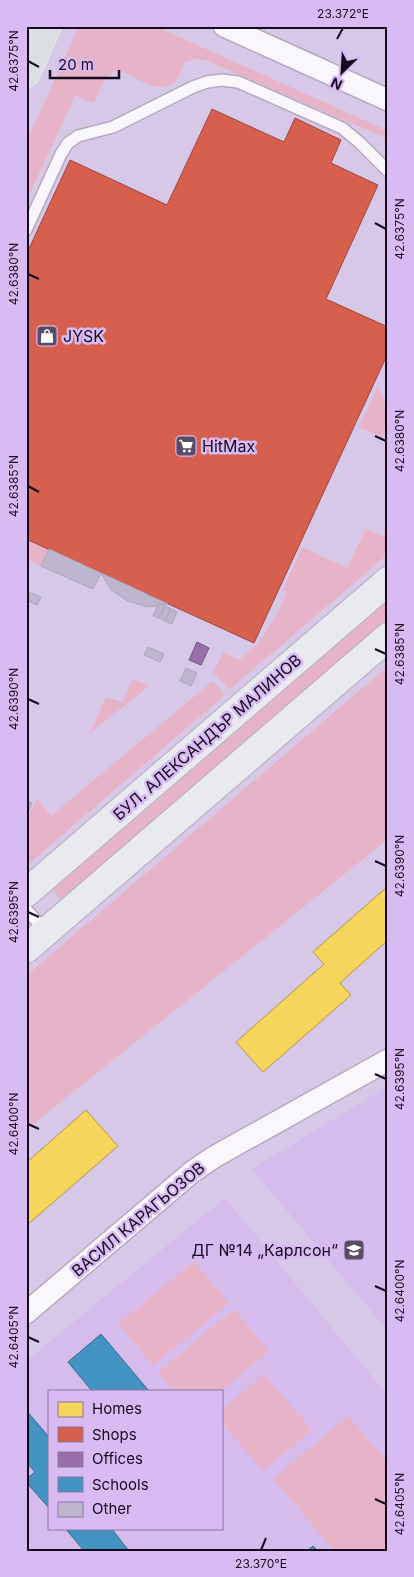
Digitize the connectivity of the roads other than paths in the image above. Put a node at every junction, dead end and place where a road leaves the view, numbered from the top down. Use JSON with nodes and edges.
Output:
{"nodes":[{"id":1,"x":47,"y":26,"type":"edge"},
{"id":2,"x":224,"y":26,"type":"edge"},
{"id":3,"x":26,"y":73,"type":"edge"},
{"id":4,"x":388,"y":100,"type":"edge"},
{"id":5,"x":388,"y":171,"type":"edge"},
{"id":6,"x":26,"y":230,"type":"edge"},
{"id":7,"x":388,"y":581,"type":"edge"},
{"id":8,"x":388,"y":638,"type":"edge"},
{"id":9,"x":26,"y":893,"type":"edge"},
{"id":10,"x":26,"y":909,"type":"edge"},
{"id":11,"x":32,"y":942,"type":"edge"},
{"id":12,"x":388,"y":1060,"type":"edge"},
{"id":13,"x":26,"y":1313,"type":"edge"}],
"edges":[{"from":1,"to":3,"type":"main road"},
{"from":2,"to":4,"type":"street"},
{"from":5,"to":6,"type":"lane"},
{"from":7,"to":9,"type":"street","name":"БУЛ. АЛЕКСАНДЪР МАЛИНОВ"},
{"from":8,"to":11,"type":"street"},
{"from":10,"to":11,"type":"lane"},
{"from":12,"to":13,"type":"street","name":"ВАСИЛ КАРАГЬОЗОВ"}]}
